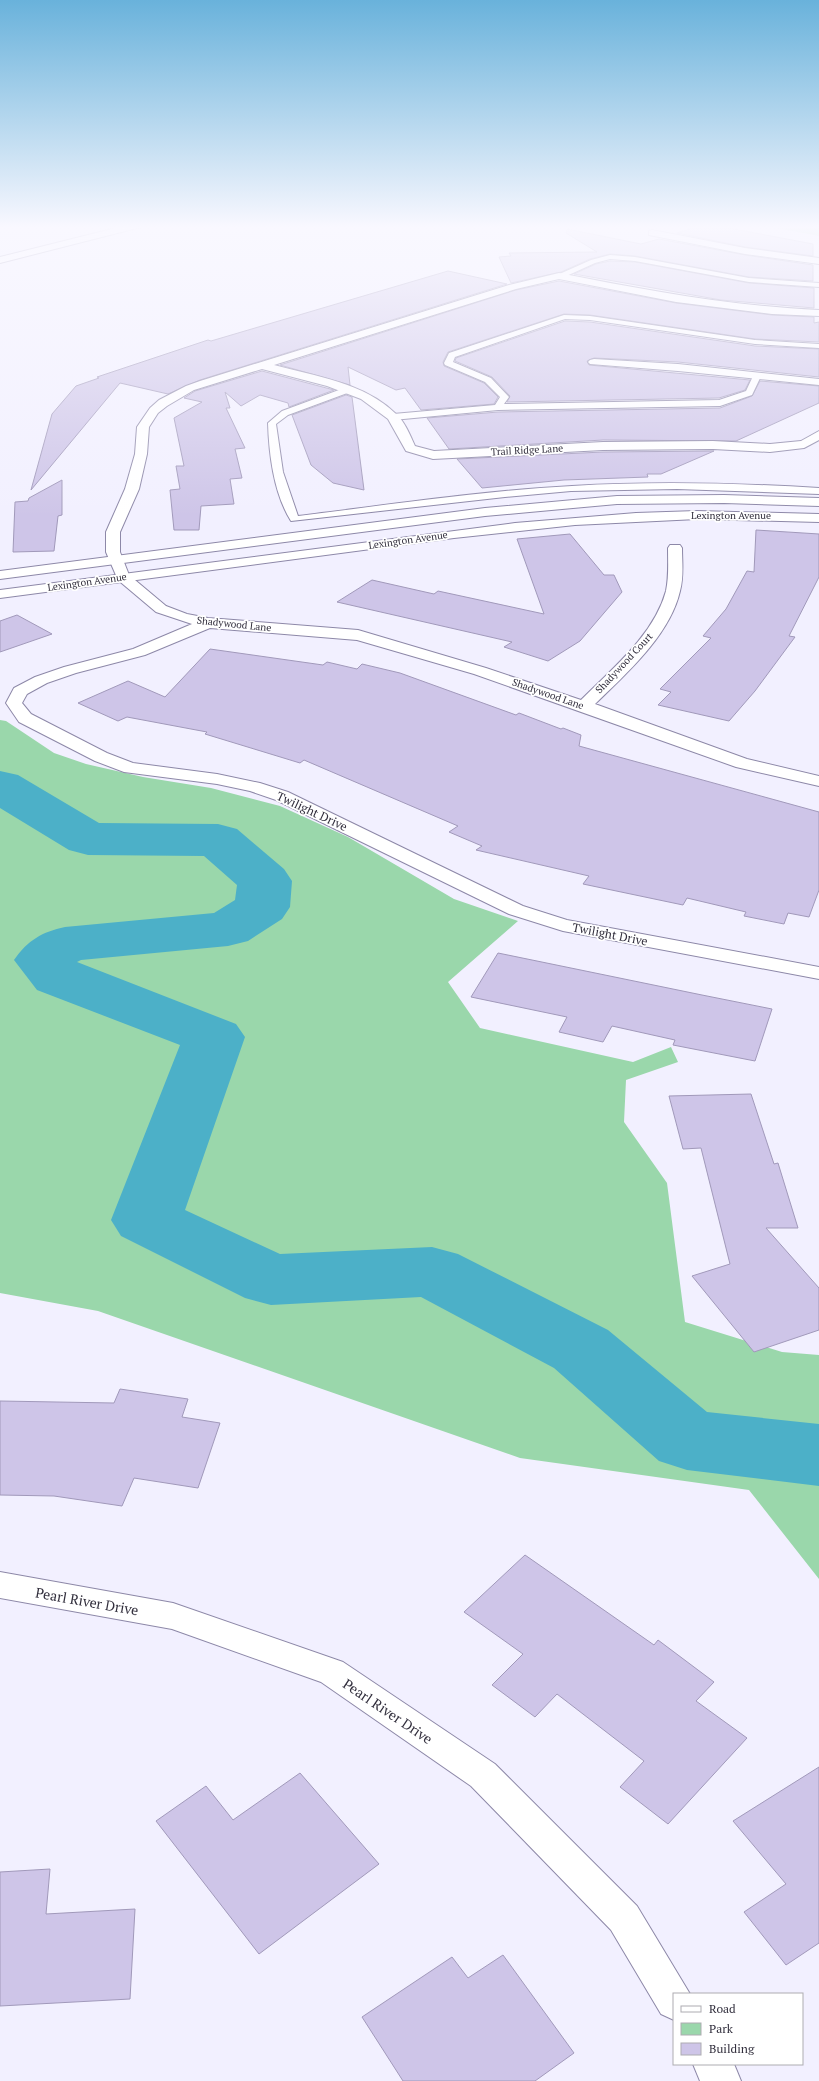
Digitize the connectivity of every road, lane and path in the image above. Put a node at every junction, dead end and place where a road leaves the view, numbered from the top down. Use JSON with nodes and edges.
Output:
{"nodes":[{"id":1,"x":401,"y":322,"type":"edge"},
{"id":2,"x":549,"y":322,"type":"edge"},
{"id":3,"x":618,"y":322,"type":"edge"},
{"id":4,"x":819,"y":346,"type":"edge"},
{"id":5,"x":594,"y":362,"type":"dead end"},
{"id":6,"x":262,"y":365,"type":"junction"},
{"id":7,"x":757,"y":376,"type":"junction"},
{"id":8,"x":819,"y":382,"type":"edge"},
{"id":9,"x":347,"y":390,"type":"junction"},
{"id":10,"x":498,"y":407,"type":"junction"},
{"id":11,"x":393,"y":417,"type":"junction"},
{"id":12,"x":819,"y":435,"type":"edge"},
{"id":13,"x":819,"y":491,"type":"edge"},
{"id":14,"x":819,"y":502,"type":"edge"},
{"id":15,"x":819,"y":518,"type":"edge"},
{"id":16,"x":674,"y":548,"type":"dead end"},
{"id":17,"x":115,"y":559,"type":"junction"},
{"id":18,"x":0,"y":575,"type":"edge"},
{"id":19,"x":123,"y":577,"type":"junction"},
{"id":20,"x":0,"y":594,"type":"edge"},
{"id":21,"x":208,"y":623,"type":"junction"},
{"id":22,"x":584,"y":706,"type":"junction"},
{"id":23,"x":819,"y":781,"type":"edge"},
{"id":24,"x":819,"y":973,"type":"edge"},
{"id":25,"x":0,"y":1585,"type":"edge"},
{"id":26,"x":673,"y":1999,"type":"edge"},
{"id":27,"x":713,"y":2065,"type":"edge"},
{"id":28,"x":722,"y":2081,"type":"edge"}],
"edges":[{"from":1,"to":6,"type":"street","name":"Shadywood Lane"},
{"from":2,"to":10,"type":"lane"},
{"from":3,"to":4,"type":"lane"},
{"from":5,"to":7,"type":"street"},
{"from":6,"to":9,"type":"street","name":"Trail Ridge Lane"},
{"from":6,"to":17,"type":"street","name":"Shadywood Lane"},
{"from":7,"to":8,"type":"street"},
{"from":7,"to":10,"type":"lane"},
{"from":9,"to":11,"type":"street","name":"Trail Ridge Lane"},
{"from":9,"to":13,"type":"lane"},
{"from":10,"to":11,"type":"lane"},
{"from":11,"to":12,"type":"street","name":"Trail Ridge Lane"},
{"from":14,"to":17,"type":"street","name":"Lexington Avenue"},
{"from":15,"to":19,"type":"street","name":"Lexington Avenue"},
{"from":16,"to":22,"type":"street","name":"Shadywood Court"},
{"from":17,"to":18,"type":"street","name":"Lexington Avenue"},
{"from":17,"to":19,"type":"street","name":"Shadywood Lane"},
{"from":19,"to":20,"type":"street","name":"Lexington Avenue"},
{"from":19,"to":21,"type":"street","name":"Shadywood Lane"},
{"from":21,"to":22,"type":"street","name":"Shadywood Lane"},
{"from":21,"to":24,"type":"street","name":"Twilight Drive"},
{"from":22,"to":23,"type":"street","name":"Shadywood Lane"},
{"from":25,"to":26,"type":"street","name":"Pearl River Drive"},
{"from":27,"to":28,"type":"street"}]}
